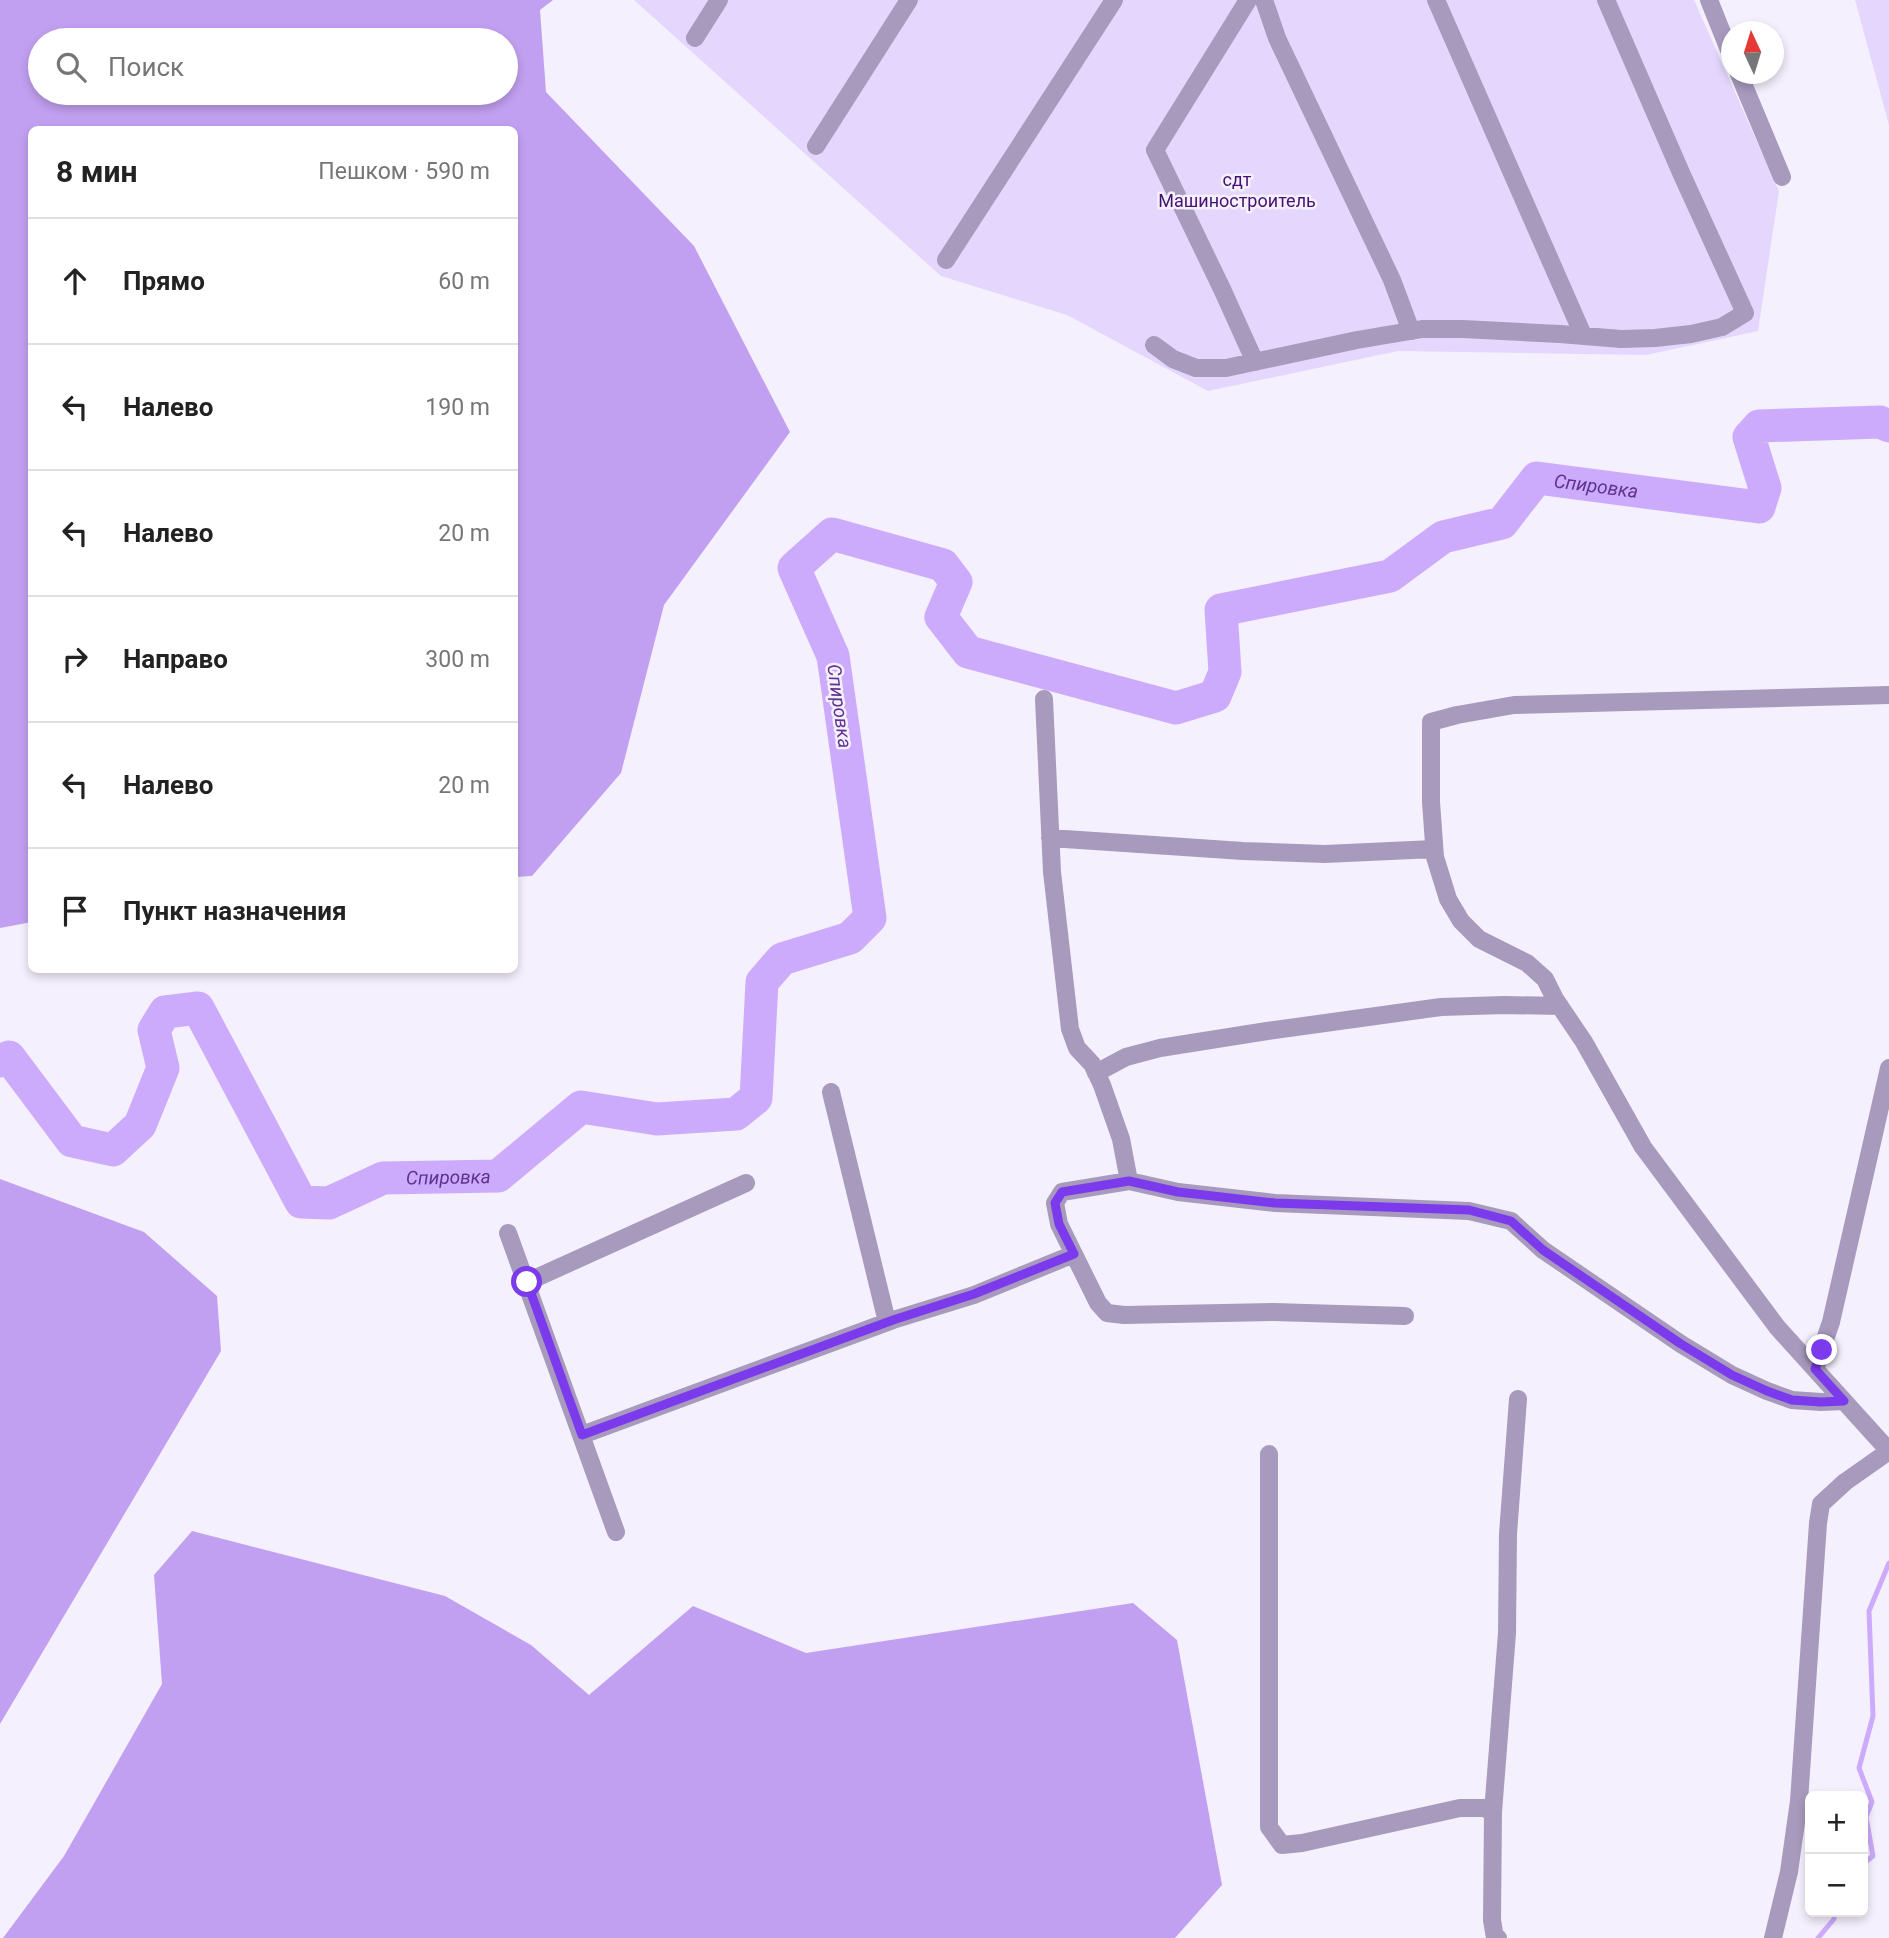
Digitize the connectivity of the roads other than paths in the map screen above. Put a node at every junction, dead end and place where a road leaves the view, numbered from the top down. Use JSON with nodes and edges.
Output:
{"nodes":[{"id":1,"x":719,"y":0,"type":"edge"},
{"id":2,"x":909,"y":0,"type":"edge"},
{"id":3,"x":1114,"y":0,"type":"edge"},
{"id":4,"x":1248,"y":0,"type":"edge"},
{"id":5,"x":1264,"y":0,"type":"edge"},
{"id":6,"x":1436,"y":0,"type":"edge"},
{"id":7,"x":1606,"y":0,"type":"edge"},
{"id":8,"x":1709,"y":0,"type":"edge"},
{"id":9,"x":1721,"y":30,"type":"edge"},
{"id":10,"x":695,"y":38,"type":"dead end"},
{"id":11,"x":1743,"y":84,"type":"edge"},
{"id":12,"x":816,"y":146,"type":"dead end"},
{"id":13,"x":1782,"y":177,"type":"dead end"},
{"id":14,"x":946,"y":260,"type":"dead end"},
{"id":15,"x":1411,"y":331,"type":"junction"},
{"id":16,"x":1583,"y":335,"type":"junction"},
{"id":17,"x":1154,"y":345,"type":"dead end"},
{"id":18,"x":1255,"y":362,"type":"junction"},
{"id":19,"x":1889,"y":695,"type":"edge"},
{"id":20,"x":1044,"y":698,"type":"dead end"},
{"id":21,"x":1050,"y":838,"type":"junction"},
{"id":22,"x":1434,"y":849,"type":"junction"},
{"id":23,"x":1560,"y":1006,"type":"junction"},
{"id":24,"x":1889,"y":1068,"type":"edge"},
{"id":25,"x":1096,"y":1073,"type":"junction"},
{"id":26,"x":831,"y":1092,"type":"dead end"},
{"id":27,"x":1129,"y":1181,"type":"junction"},
{"id":28,"x":746,"y":1183,"type":"dead end"},
{"id":29,"x":508,"y":1233,"type":"dead end"},
{"id":30,"x":1074,"y":1254,"type":"junction"},
{"id":31,"x":527,"y":1282,"type":"junction"},
{"id":32,"x":1405,"y":1316,"type":"dead end"},
{"id":33,"x":887,"y":1322,"type":"junction"},
{"id":34,"x":1815,"y":1369,"type":"junction"},
{"id":35,"x":1518,"y":1399,"type":"dead end"},
{"id":36,"x":1844,"y":1401,"type":"junction"},
{"id":37,"x":582,"y":1435,"type":"junction"},
{"id":38,"x":1889,"y":1451,"type":"edge"},
{"id":39,"x":1269,"y":1454,"type":"dead end"},
{"id":40,"x":616,"y":1532,"type":"dead end"},
{"id":41,"x":1493,"y":1812,"type":"junction"},
{"id":42,"x":1498,"y":1938,"type":"edge"},
{"id":43,"x":1773,"y":1938,"type":"edge"}],
"edges":[{"from":1,"to":10,"type":"street"},
{"from":2,"to":12,"type":"street"},
{"from":3,"to":14,"type":"street"},
{"from":4,"to":18,"type":"street"},
{"from":5,"to":15,"type":"street"},
{"from":6,"to":16,"type":"street"},
{"from":7,"to":16,"type":"street"},
{"from":8,"to":9,"type":"street"},
{"from":11,"to":13,"type":"street"},
{"from":15,"to":16,"type":"street"},
{"from":15,"to":18,"type":"street"},
{"from":17,"to":18,"type":"street"},
{"from":19,"to":22,"type":"street"},
{"from":20,"to":21,"type":"street"},
{"from":21,"to":22,"type":"street"},
{"from":21,"to":25,"type":"street"},
{"from":22,"to":23,"type":"street"},
{"from":23,"to":25,"type":"street"},
{"from":23,"to":34,"type":"street"},
{"from":24,"to":34,"type":"street"},
{"from":25,"to":27,"type":"street"},
{"from":26,"to":33,"type":"street"},
{"from":27,"to":30,"type":"street"},
{"from":27,"to":36,"type":"street"},
{"from":28,"to":31,"type":"street"},
{"from":29,"to":31,"type":"street"},
{"from":30,"to":32,"type":"street"},
{"from":30,"to":33,"type":"street"},
{"from":31,"to":37,"type":"street"},
{"from":33,"to":37,"type":"street"},
{"from":34,"to":36,"type":"street"},
{"from":35,"to":41,"type":"street"},
{"from":36,"to":38,"type":"street"},
{"from":37,"to":40,"type":"street"},
{"from":38,"to":43,"type":"street"},
{"from":39,"to":41,"type":"street"},
{"from":41,"to":42,"type":"street"}]}
